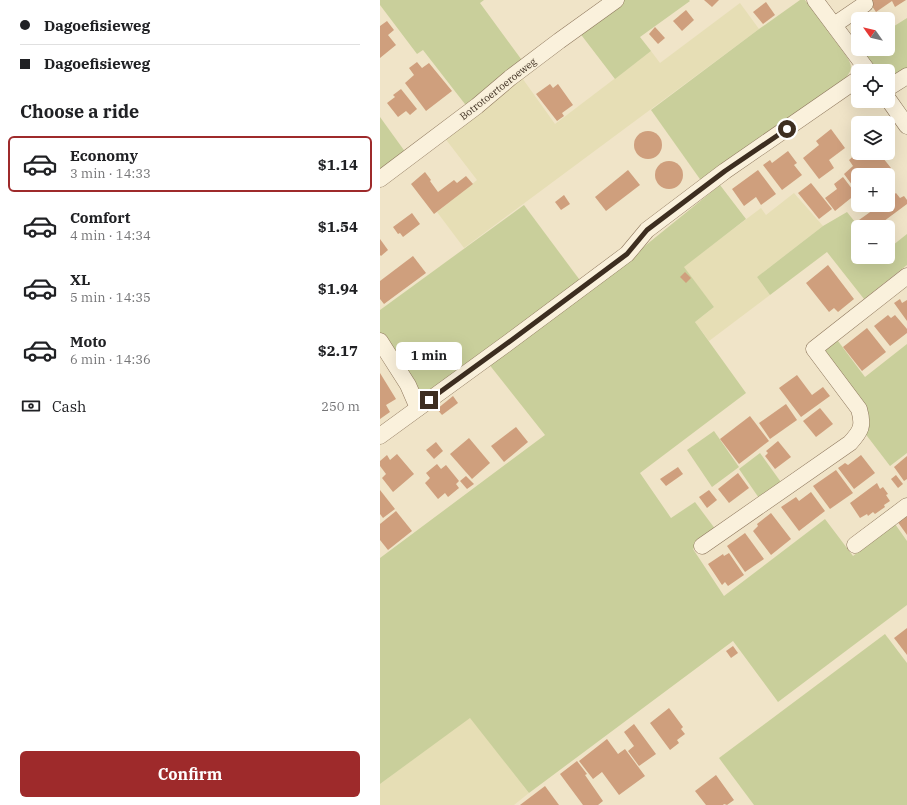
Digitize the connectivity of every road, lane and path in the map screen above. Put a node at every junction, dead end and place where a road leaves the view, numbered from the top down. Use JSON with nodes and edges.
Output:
{"nodes":[{"id":1,"x":616,"y":0,"type":"edge"},
{"id":2,"x":815,"y":0,"type":"edge"},
{"id":3,"x":865,"y":4,"type":"dead end"},
{"id":4,"x":834,"y":25,"type":"junction"},
{"id":5,"x":863,"y":64,"type":"edge"},
{"id":6,"x":907,"y":76,"type":"edge"},
{"id":7,"x":851,"y":84,"type":"edge"},
{"id":8,"x":895,"y":84,"type":"edge"},
{"id":9,"x":895,"y":108,"type":"edge"},
{"id":10,"x":905,"y":120,"type":"edge"},
{"id":11,"x":380,"y":179,"type":"edge"},
{"id":12,"x":907,"y":276,"type":"edge"},
{"id":13,"x":380,"y":341,"type":"edge"},
{"id":14,"x":418,"y":408,"type":"junction"},
{"id":15,"x":380,"y":436,"type":"edge"},
{"id":16,"x":907,"y":506,"type":"edge"},
{"id":17,"x":855,"y":545,"type":"dead end"},
{"id":18,"x":702,"y":546,"type":"dead end"}],
"edges":[{"from":1,"to":11,"type":"street","name":"Botrotoertoeroeweg"},
{"from":2,"to":4,"type":"street"},
{"from":3,"to":4,"type":"street"},
{"from":4,"to":5,"type":"street"},
{"from":6,"to":8,"type":"street"},
{"from":7,"to":14,"type":"street"},
{"from":9,"to":10,"type":"street"},
{"from":12,"to":18,"type":"street"},
{"from":13,"to":14,"type":"street"},
{"from":14,"to":15,"type":"street"},
{"from":16,"to":17,"type":"street"}]}
